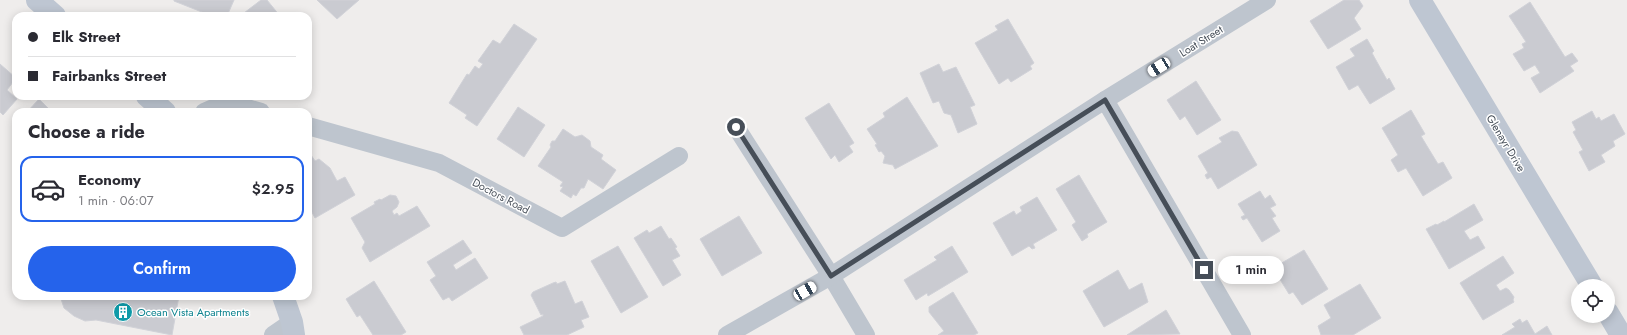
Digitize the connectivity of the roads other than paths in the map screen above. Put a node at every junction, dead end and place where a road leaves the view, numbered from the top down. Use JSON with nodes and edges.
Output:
{"nodes":[{"id":1,"x":37,"y":0,"type":"edge"},
{"id":2,"x":1267,"y":0,"type":"edge"},
{"id":3,"x":1420,"y":0,"type":"edge"},
{"id":4,"x":50,"y":12,"type":"edge"},
{"id":5,"x":152,"y":100,"type":"edge"},
{"id":6,"x":1105,"y":100,"type":"junction"},
{"id":7,"x":160,"y":108,"type":"edge"},
{"id":8,"x":213,"y":108,"type":"edge"},
{"id":9,"x":247,"y":108,"type":"edge"},
{"id":10,"x":312,"y":127,"type":"edge"},
{"id":11,"x":736,"y":127,"type":"dead end"},
{"id":12,"x":679,"y":156,"type":"dead end"},
{"id":13,"x":831,"y":276,"type":"junction"},
{"id":14,"x":1588,"y":279,"type":"edge"},
{"id":15,"x":284,"y":300,"type":"edge"},
{"id":16,"x":1614,"y":323,"type":"edge"},
{"id":17,"x":289,"y":331,"type":"edge"},
{"id":18,"x":273,"y":335,"type":"edge"},
{"id":19,"x":727,"y":335,"type":"edge"},
{"id":20,"x":866,"y":335,"type":"edge"},
{"id":21,"x":1242,"y":335,"type":"edge"},
{"id":22,"x":1621,"y":335,"type":"edge"}],
"edges":[{"from":1,"to":4,"type":"street"},
{"from":2,"to":6,"type":"street","name":"Loat Street"},
{"from":3,"to":14,"type":"street","name":"Glenayr Drive"},
{"from":5,"to":7,"type":"street"},
{"from":6,"to":13,"type":"street","name":"Loat Street"},
{"from":6,"to":21,"type":"street"},
{"from":8,"to":9,"type":"street"},
{"from":10,"to":12,"type":"street","name":"Doctors Road"},
{"from":11,"to":13,"type":"street"},
{"from":13,"to":19,"type":"street","name":"Loat Street"},
{"from":13,"to":20,"type":"street"},
{"from":15,"to":17,"type":"street"},
{"from":16,"to":22,"type":"street"},
{"from":17,"to":18,"type":"street"}]}
